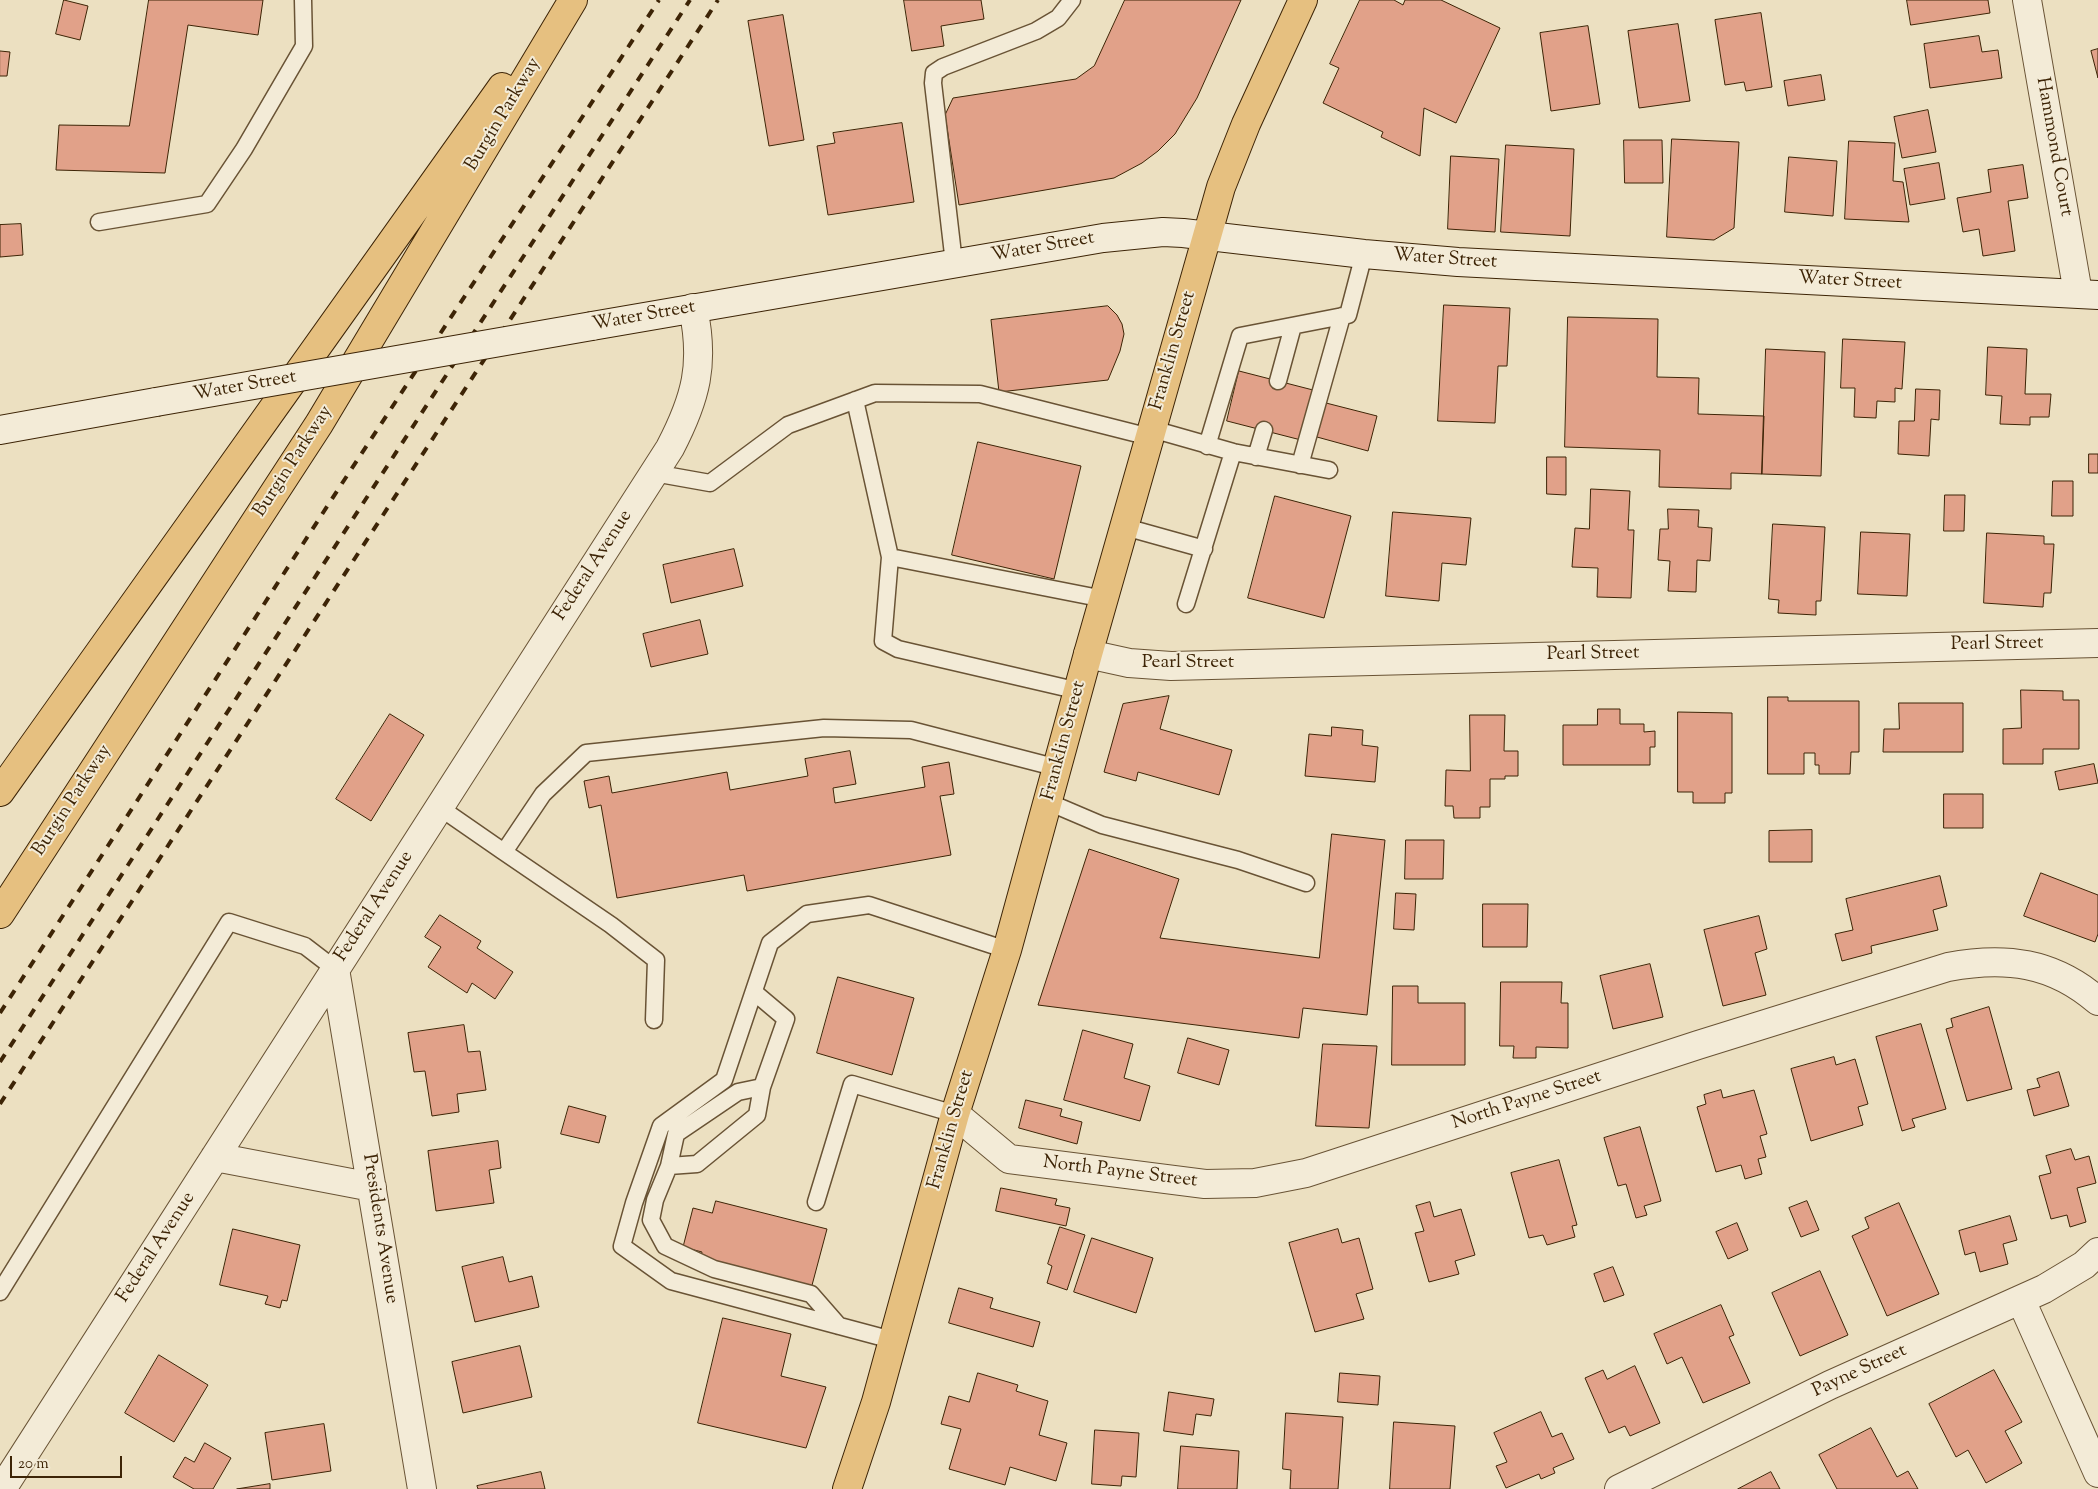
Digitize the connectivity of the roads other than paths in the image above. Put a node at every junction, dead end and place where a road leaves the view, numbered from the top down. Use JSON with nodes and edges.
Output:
{"nodes":[{"id":1,"x":303,"y":0,"type":"edge"},
{"id":2,"x":563,"y":0,"type":"edge"},
{"id":3,"x":573,"y":0,"type":"edge"},
{"id":4,"x":1072,"y":0,"type":"edge"},
{"id":5,"x":1303,"y":0,"type":"edge"},
{"id":6,"x":2027,"y":0,"type":"edge"},
{"id":7,"x":99,"y":222,"type":"dead end"},
{"id":8,"x":1207,"y":235,"type":"junction"},
{"id":9,"x":1364,"y":254,"type":"junction"},
{"id":10,"x":954,"y":263,"type":"junction"},
{"id":11,"x":2088,"y":294,"type":"edge"},
{"id":12,"x":693,"y":308,"type":"junction"},
{"id":13,"x":1342,"y":316,"type":"junction"},
{"id":14,"x":1293,"y":326,"type":"junction"},
{"id":15,"x":1278,"y":381,"type":"dead end"},
{"id":16,"x":855,"y":400,"type":"junction"},
{"id":17,"x":0,"y":430,"type":"edge"},
{"id":18,"x":1264,"y":430,"type":"dead end"},
{"id":19,"x":1151,"y":433,"type":"junction"},
{"id":20,"x":1207,"y":446,"type":"junction"},
{"id":21,"x":1233,"y":452,"type":"junction"},
{"id":22,"x":1256,"y":457,"type":"junction"},
{"id":23,"x":1300,"y":465,"type":"junction"},
{"id":24,"x":1328,"y":470,"type":"dead end"},
{"id":25,"x":654,"y":473,"type":"junction"},
{"id":26,"x":1125,"y":527,"type":"junction"},
{"id":27,"x":1204,"y":549,"type":"junction"},
{"id":28,"x":890,"y":557,"type":"junction"},
{"id":29,"x":1104,"y":599,"type":"junction"},
{"id":30,"x":1186,"y":604,"type":"dead end"},
{"id":31,"x":2098,"y":642,"type":"edge"},
{"id":32,"x":1088,"y":654,"type":"junction"},
{"id":33,"x":1079,"y":691,"type":"junction"},
{"id":34,"x":1058,"y":768,"type":"junction"},
{"id":35,"x":0,"y":792,"type":"edge"},
{"id":36,"x":1048,"y":802,"type":"junction"},
{"id":37,"x":439,"y":807,"type":"junction"},
{"id":38,"x":504,"y":852,"type":"junction"},
{"id":39,"x":1306,"y":884,"type":"dead end"},
{"id":40,"x":0,"y":914,"type":"edge"},
{"id":41,"x":1007,"y":950,"type":"junction"},
{"id":42,"x":335,"y":969,"type":"junction"},
{"id":43,"x":754,"y":992,"type":"junction"},
{"id":44,"x":2098,"y":1001,"type":"edge"},
{"id":45,"x":654,"y":1020,"type":"dead end"},
{"id":46,"x":762,"y":1087,"type":"junction"},
{"id":47,"x":955,"y":1114,"type":"junction"},
{"id":48,"x":215,"y":1157,"type":"junction"},
{"id":49,"x":669,"y":1166,"type":"junction"},
{"id":50,"x":372,"y":1188,"type":"junction"},
{"id":51,"x":816,"y":1202,"type":"dead end"},
{"id":52,"x":2098,"y":1252,"type":"edge"},
{"id":53,"x":0,"y":1292,"type":"edge"},
{"id":54,"x":2021,"y":1300,"type":"junction"},
{"id":55,"x":839,"y":1326,"type":"junction"},
{"id":56,"x":892,"y":1340,"type":"junction"},
{"id":57,"x":2098,"y":1473,"type":"edge"},
{"id":58,"x":2,"y":1489,"type":"edge"},
{"id":59,"x":422,"y":1489,"type":"edge"},
{"id":60,"x":847,"y":1489,"type":"edge"},
{"id":61,"x":1619,"y":1489,"type":"edge"}],
"edges":[{"from":1,"to":7,"type":"lane"},
{"from":2,"to":35,"type":"main road","name":"Burgin Parkway"},
{"from":3,"to":40,"type":"main road","name":"Burgin Parkway"},
{"from":4,"to":10,"type":"lane"},
{"from":5,"to":8,"type":"main road","name":"Franklin Street"},
{"from":6,"to":11,"type":"street","name":"Hammond Court"},
{"from":8,"to":9,"type":"street","name":"Water Street"},
{"from":8,"to":10,"type":"street","name":"Water Street"},
{"from":8,"to":19,"type":"main road","name":"Franklin Street"},
{"from":9,"to":11,"type":"street","name":"Water Street"},
{"from":9,"to":13,"type":"lane"},
{"from":10,"to":12,"type":"street","name":"Water Street"},
{"from":12,"to":17,"type":"street","name":"Water Street","bridge":true},
{"from":12,"to":25,"type":"street","name":"Federal Avenue"},
{"from":13,"to":14,"type":"lane"},
{"from":13,"to":23,"type":"lane"},
{"from":14,"to":15,"type":"lane"},
{"from":14,"to":20,"type":"lane"},
{"from":16,"to":19,"type":"lane"},
{"from":16,"to":25,"type":"lane"},
{"from":16,"to":28,"type":"lane"},
{"from":18,"to":22,"type":"lane"},
{"from":19,"to":20,"type":"lane"},
{"from":19,"to":26,"type":"main road","name":"Franklin Street"},
{"from":20,"to":21,"type":"lane"},
{"from":21,"to":22,"type":"lane"},
{"from":21,"to":27,"type":"lane"},
{"from":22,"to":23,"type":"lane"},
{"from":23,"to":24,"type":"lane"},
{"from":25,"to":37,"type":"street","name":"Federal Avenue"},
{"from":26,"to":27,"type":"lane"},
{"from":26,"to":29,"type":"main road","name":"Franklin Street"},
{"from":27,"to":30,"type":"lane"},
{"from":28,"to":29,"type":"lane"},
{"from":28,"to":33,"type":"lane"},
{"from":29,"to":32,"type":"main road","name":"Franklin Street"},
{"from":31,"to":32,"type":"street","name":"Pearl Street"},
{"from":32,"to":33,"type":"main road","name":"Franklin Street"},
{"from":33,"to":34,"type":"main road","name":"Franklin Street"},
{"from":34,"to":36,"type":"main road","name":"Franklin Street"},
{"from":34,"to":38,"type":"lane"},
{"from":36,"to":39,"type":"lane"},
{"from":36,"to":41,"type":"main road","name":"Franklin Street"},
{"from":37,"to":38,"type":"lane"},
{"from":37,"to":42,"type":"street","name":"Federal Avenue"},
{"from":38,"to":45,"type":"lane"},
{"from":41,"to":43,"type":"lane"},
{"from":41,"to":47,"type":"main road","name":"Franklin Street"},
{"from":42,"to":48,"type":"street","name":"Federal Avenue"},
{"from":42,"to":50,"type":"street","name":"Presidents Avenue"},
{"from":42,"to":53,"type":"lane"},
{"from":43,"to":46,"type":"lane"},
{"from":43,"to":55,"type":"lane"},
{"from":44,"to":47,"type":"street","name":"North Payne Street"},
{"from":46,"to":49,"type":"lane"},
{"from":46,"to":49,"type":"lane"},
{"from":47,"to":51,"type":"lane"},
{"from":47,"to":56,"type":"main road","name":"Franklin Street"},
{"from":48,"to":50,"type":"street"},
{"from":48,"to":58,"type":"street","name":"Federal Avenue"},
{"from":49,"to":55,"type":"lane"},
{"from":50,"to":59,"type":"street","name":"Presidents Avenue"},
{"from":52,"to":54,"type":"street","name":"Payne Street"},
{"from":54,"to":57,"type":"street"},
{"from":54,"to":61,"type":"street","name":"Payne Street"},
{"from":55,"to":56,"type":"lane"},
{"from":56,"to":60,"type":"main road","name":"Franklin Street"}]}
